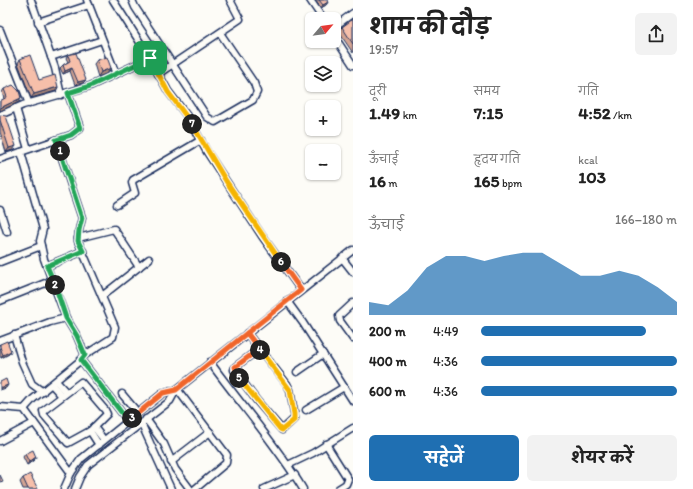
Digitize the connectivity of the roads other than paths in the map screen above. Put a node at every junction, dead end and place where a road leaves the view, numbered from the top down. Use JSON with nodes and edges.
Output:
{"nodes":[{"id":1,"x":31,"y":0,"type":"edge"},
{"id":2,"x":113,"y":0,"type":"edge"},
{"id":3,"x":132,"y":0,"type":"edge"},
{"id":4,"x":230,"y":0,"type":"edge"},
{"id":5,"x":310,"y":0,"type":"edge"},
{"id":6,"x":88,"y":2,"type":"edge"},
{"id":7,"x":318,"y":12,"type":"edge"},
{"id":8,"x":353,"y":13,"type":"edge"},
{"id":9,"x":38,"y":22,"type":"junction"},
{"id":10,"x":341,"y":22,"type":"edge"},
{"id":11,"x":0,"y":30,"type":"edge"},
{"id":12,"x":220,"y":33,"type":"junction"},
{"id":13,"x":102,"y":40,"type":"junction"},
{"id":14,"x":341,"y":47,"type":"edge"},
{"id":15,"x":51,"y":57,"type":"junction"},
{"id":16,"x":150,"y":58,"type":"junction"},
{"id":17,"x":173,"y":64,"type":"junction"},
{"id":18,"x":353,"y":65,"type":"edge"},
{"id":19,"x":116,"y":74,"type":"junction"},
{"id":20,"x":158,"y":74,"type":"junction"},
{"id":21,"x":68,"y":93,"type":"junction"},
{"id":22,"x":61,"y":95,"type":"junction"},
{"id":23,"x":29,"y":104,"type":"junction"},
{"id":24,"x":16,"y":108,"type":"junction"},
{"id":25,"x":0,"y":115,"type":"edge"},
{"id":26,"x":56,"y":140,"type":"junction"},
{"id":27,"x":201,"y":140,"type":"junction"},
{"id":28,"x":28,"y":149,"type":"junction"},
{"id":29,"x":21,"y":152,"type":"junction"},
{"id":30,"x":0,"y":159,"type":"edge"},
{"id":31,"x":117,"y":205,"type":"dead end"},
{"id":32,"x":0,"y":210,"type":"edge"},
{"id":33,"x":7,"y":232,"type":"dead end"},
{"id":34,"x":78,"y":238,"type":"junction"},
{"id":35,"x":41,"y":246,"type":"junction"},
{"id":36,"x":353,"y":250,"type":"edge"},
{"id":37,"x":83,"y":251,"type":"junction"},
{"id":38,"x":342,"y":258,"type":"junction"},
{"id":39,"x":148,"y":259,"type":"dead end"},
{"id":40,"x":0,"y":262,"type":"edge"},
{"id":41,"x":47,"y":266,"type":"junction"},
{"id":42,"x":139,"y":267,"type":"junction"},
{"id":43,"x":353,"y":272,"type":"edge"},
{"id":44,"x":52,"y":280,"type":"junction"},
{"id":45,"x":301,"y":290,"type":"junction"},
{"id":46,"x":102,"y":296,"type":"junction"},
{"id":47,"x":0,"y":301,"type":"edge"},
{"id":48,"x":287,"y":301,"type":"junction"},
{"id":49,"x":353,"y":303,"type":"edge"},
{"id":50,"x":66,"y":318,"type":"junction"},
{"id":51,"x":247,"y":333,"type":"junction"},
{"id":52,"x":14,"y":335,"type":"junction"},
{"id":53,"x":353,"y":339,"type":"edge"},
{"id":54,"x":0,"y":341,"type":"edge"},
{"id":55,"x":259,"y":349,"type":"junction"},
{"id":56,"x":323,"y":354,"type":"junction"},
{"id":57,"x":83,"y":358,"type":"junction"},
{"id":58,"x":210,"y":362,"type":"junction"},
{"id":59,"x":297,"y":372,"type":"dead end"},
{"id":60,"x":54,"y":383,"type":"junction"},
{"id":61,"x":344,"y":388,"type":"junction"},
{"id":62,"x":176,"y":389,"type":"junction"},
{"id":63,"x":42,"y":392,"type":"junction"},
{"id":64,"x":64,"y":394,"type":"junction"},
{"id":65,"x":122,"y":394,"type":"dead end"},
{"id":66,"x":353,"y":401,"type":"edge"},
{"id":67,"x":0,"y":408,"type":"edge"},
{"id":68,"x":24,"y":409,"type":"junction"},
{"id":69,"x":306,"y":410,"type":"dead end"},
{"id":70,"x":138,"y":413,"type":"junction"},
{"id":71,"x":128,"y":421,"type":"junction"},
{"id":72,"x":143,"y":421,"type":"junction"},
{"id":73,"x":34,"y":423,"type":"junction"},
{"id":74,"x":353,"y":428,"type":"edge"},
{"id":75,"x":92,"y":429,"type":"junction"},
{"id":76,"x":210,"y":432,"type":"junction"},
{"id":77,"x":0,"y":441,"type":"edge"},
{"id":78,"x":101,"y":442,"type":"junction"},
{"id":79,"x":326,"y":444,"type":"junction"},
{"id":80,"x":171,"y":462,"type":"junction"},
{"id":81,"x":288,"y":465,"type":"junction"},
{"id":82,"x":70,"y":473,"type":"junction"},
{"id":83,"x":295,"y":475,"type":"junction"},
{"id":84,"x":64,"y":489,"type":"edge"},
{"id":85,"x":75,"y":489,"type":"edge"},
{"id":86,"x":171,"y":489,"type":"edge"},
{"id":87,"x":190,"y":489,"type":"edge"},
{"id":88,"x":195,"y":489,"type":"edge"},
{"id":89,"x":264,"y":489,"type":"edge"},
{"id":90,"x":303,"y":489,"type":"edge"},
{"id":91,"x":338,"y":489,"type":"edge"}],
"edges":[{"from":1,"to":9,"type":"street"},
{"from":2,"to":16,"type":"street"},
{"from":3,"to":17,"type":"street"},
{"from":4,"to":12,"type":"street"},
{"from":5,"to":7,"type":"street"},
{"from":6,"to":9,"type":"street"},
{"from":6,"to":13,"type":"street"},
{"from":8,"to":10,"type":"street"},
{"from":9,"to":15,"type":"street"},
{"from":11,"to":23,"type":"street"},
{"from":12,"to":17,"type":"street"},
{"from":12,"to":17,"type":"street"},
{"from":13,"to":15,"type":"street"},
{"from":13,"to":19,"type":"street"},
{"from":14,"to":18,"type":"street"},
{"from":15,"to":22,"type":"street"},
{"from":16,"to":19,"type":"street"},
{"from":16,"to":20,"type":"street"},
{"from":17,"to":20,"type":"street"},
{"from":19,"to":21,"type":"street"},
{"from":20,"to":27,"type":"street"},
{"from":21,"to":22,"type":"street"},
{"from":21,"to":26,"type":"street"},
{"from":22,"to":23,"type":"street"},
{"from":23,"to":24,"type":"street"},
{"from":24,"to":25,"type":"street"},
{"from":24,"to":28,"type":"street"},
{"from":26,"to":28,"type":"street"},
{"from":26,"to":34,"type":"street"},
{"from":27,"to":31,"type":"street"},
{"from":27,"to":45,"type":"street"},
{"from":28,"to":29,"type":"street"},
{"from":29,"to":30,"type":"street"},
{"from":29,"to":35,"type":"street"},
{"from":32,"to":33,"type":"street"},
{"from":34,"to":37,"type":"street"},
{"from":34,"to":42,"type":"street"},
{"from":35,"to":40,"type":"street"},
{"from":35,"to":41,"type":"street"},
{"from":36,"to":38,"type":"street"},
{"from":37,"to":41,"type":"street"},
{"from":37,"to":46,"type":"street"},
{"from":38,"to":43,"type":"street"},
{"from":38,"to":45,"type":"street"},
{"from":39,"to":42,"type":"street"},
{"from":41,"to":44,"type":"street"},
{"from":42,"to":46,"type":"street"},
{"from":44,"to":47,"type":"street"},
{"from":44,"to":50,"type":"street"},
{"from":45,"to":48,"type":"street"},
{"from":46,"to":57,"type":"street"},
{"from":48,"to":51,"type":"street"},
{"from":48,"to":56,"type":"street"},
{"from":49,"to":53,"type":"street"},
{"from":50,"to":52,"type":"street"},
{"from":50,"to":57,"type":"street"},
{"from":51,"to":55,"type":"street"},
{"from":51,"to":58,"type":"street"},
{"from":52,"to":54,"type":"street"},
{"from":52,"to":63,"type":"street"},
{"from":55,"to":55,"type":"street"},
{"from":56,"to":59,"type":"street"},
{"from":56,"to":61,"type":"street"},
{"from":57,"to":60,"type":"street"},
{"from":57,"to":71,"type":"street"},
{"from":58,"to":62,"type":"street"},
{"from":58,"to":81,"type":"street"},
{"from":60,"to":63,"type":"street"},
{"from":60,"to":64,"type":"street"},
{"from":61,"to":66,"type":"street"},
{"from":61,"to":69,"type":"street"},
{"from":62,"to":70,"type":"street"},
{"from":62,"to":72,"type":"street"},
{"from":62,"to":76,"type":"street"},
{"from":63,"to":68,"type":"street"},
{"from":64,"to":75,"type":"street"},
{"from":64,"to":75,"type":"street"},
{"from":65,"to":70,"type":"street"},
{"from":67,"to":68,"type":"street"},
{"from":68,"to":73,"type":"street"},
{"from":70,"to":71,"type":"street"},
{"from":71,"to":78,"type":"street"},
{"from":72,"to":80,"type":"street"},
{"from":72,"to":85,"type":"street"},
{"from":72,"to":86,"type":"street"},
{"from":73,"to":77,"type":"street"},
{"from":73,"to":82,"type":"street"},
{"from":74,"to":79,"type":"street"},
{"from":75,"to":78,"type":"street"},
{"from":76,"to":80,"type":"street"},
{"from":76,"to":88,"type":"street"},
{"from":78,"to":82,"type":"street"},
{"from":79,"to":81,"type":"street"},
{"from":79,"to":91,"type":"street"},
{"from":80,"to":87,"type":"street"},
{"from":81,"to":83,"type":"street"},
{"from":82,"to":84,"type":"street"},
{"from":83,"to":89,"type":"street"},
{"from":83,"to":90,"type":"street"}]}
